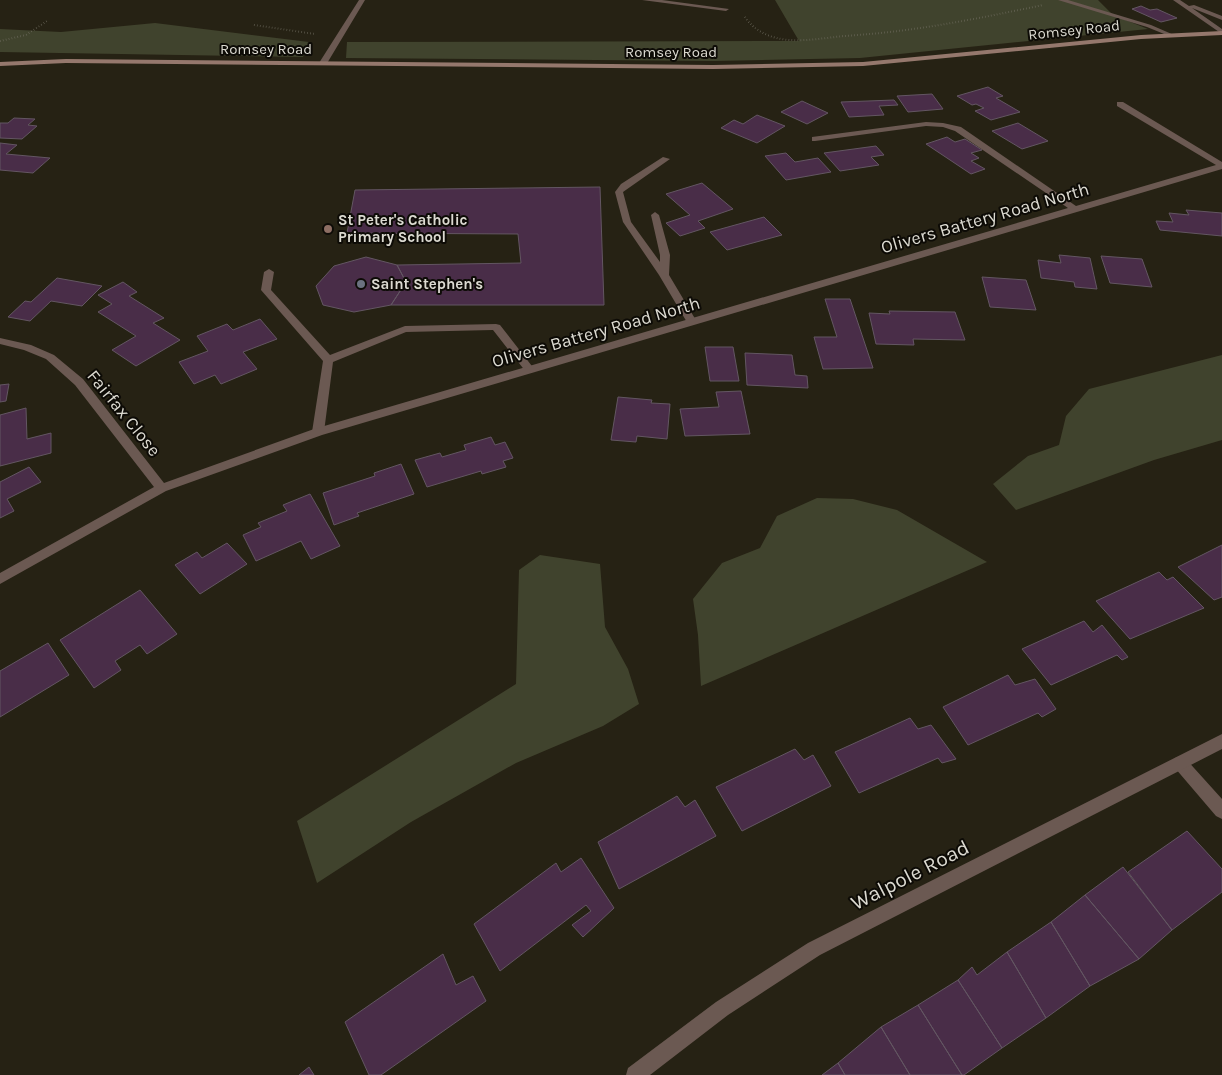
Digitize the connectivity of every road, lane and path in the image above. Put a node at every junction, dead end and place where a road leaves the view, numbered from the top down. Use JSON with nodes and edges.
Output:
{"nodes":[{"id":1,"x":362,"y":0,"type":"edge"},
{"id":2,"x":645,"y":0,"type":"edge"},
{"id":3,"x":1063,"y":0,"type":"edge"},
{"id":4,"x":1176,"y":0,"type":"edge"},
{"id":5,"x":709,"y":3,"type":"edge"},
{"id":6,"x":726,"y":9,"type":"joint"},
{"id":7,"x":1222,"y":18,"type":"edge"},
{"id":8,"x":47,"y":21,"type":"dead end"},
{"id":9,"x":254,"y":25,"type":"dead end"},
{"id":10,"x":1222,"y":33,"type":"edge"},
{"id":11,"x":1171,"y":35,"type":"junction"},
{"id":12,"x":337,"y":38,"type":"junction"},
{"id":13,"x":0,"y":41,"type":"edge"},
{"id":14,"x":119,"y":63,"type":"junction"},
{"id":15,"x":323,"y":63,"type":"junction"},
{"id":16,"x":0,"y":64,"type":"edge"},
{"id":17,"x":0,"y":69,"type":"edge"},
{"id":18,"x":1120,"y":104,"type":"dead end"},
{"id":19,"x":815,"y":139,"type":"dead end"},
{"id":20,"x":666,"y":159,"type":"dead end"},
{"id":21,"x":1222,"y":166,"type":"edge"},
{"id":22,"x":1076,"y":210,"type":"junction"},
{"id":23,"x":655,"y":215,"type":"dead end"},
{"id":24,"x":269,"y":272,"type":"dead end"},
{"id":25,"x":664,"y":275,"type":"junction"},
{"id":26,"x":692,"y":322,"type":"junction"},
{"id":27,"x":0,"y":341,"type":"edge"},
{"id":28,"x":328,"y":360,"type":"junction"},
{"id":29,"x":530,"y":370,"type":"junction"},
{"id":30,"x":318,"y":432,"type":"junction"},
{"id":31,"x":162,"y":488,"type":"junction"},
{"id":32,"x":0,"y":579,"type":"edge"},
{"id":33,"x":1222,"y":741,"type":"edge"},
{"id":34,"x":1180,"y":763,"type":"junction"},
{"id":35,"x":1222,"y":811,"type":"edge"},
{"id":36,"x":635,"y":1075,"type":"edge"}],
"edges":[{"from":1,"to":12,"type":"street"},
{"from":2,"to":5,"type":"street"},
{"from":3,"to":6,"type":"path"},
{"from":3,"to":11,"type":"street"},
{"from":4,"to":7,"type":"street"},
{"from":4,"to":10,"type":"street"},
{"from":5,"to":6,"type":"street"},
{"from":8,"to":13,"type":"path"},
{"from":9,"to":12,"type":"path"},
{"from":10,"to":11,"type":"main road","name":"Romsey Road"},
{"from":11,"to":15,"type":"main road","name":"Romsey Road"},
{"from":12,"to":15,"type":"street"},
{"from":14,"to":15,"type":"main road","name":"Romsey Road"},
{"from":14,"to":16,"type":"main road","name":"Romsey Road"},
{"from":14,"to":17,"type":"main road","name":"Romsey Road"},
{"from":18,"to":21,"type":"street"},
{"from":19,"to":22,"type":"street"},
{"from":20,"to":25,"type":"street"},
{"from":21,"to":22,"type":"street","name":"Olivers Battery Road North"},
{"from":22,"to":26,"type":"street","name":"Olivers Battery Road North"},
{"from":23,"to":25,"type":"street"},
{"from":24,"to":28,"type":"street"},
{"from":25,"to":26,"type":"street"},
{"from":26,"to":29,"type":"street","name":"Olivers Battery Road North"},
{"from":27,"to":31,"type":"street","name":"Fairfax Close"},
{"from":28,"to":29,"type":"street"},
{"from":28,"to":30,"type":"street"},
{"from":29,"to":30,"type":"street","name":"Olivers Battery Road North"},
{"from":30,"to":31,"type":"street","name":"Olivers Battery Road North"},
{"from":31,"to":32,"type":"street","name":"Olivers Battery Road North"},
{"from":33,"to":34,"type":"street","name":"Walpole Road"},
{"from":34,"to":35,"type":"street"},
{"from":34,"to":36,"type":"street","name":"Walpole Road"}]}
